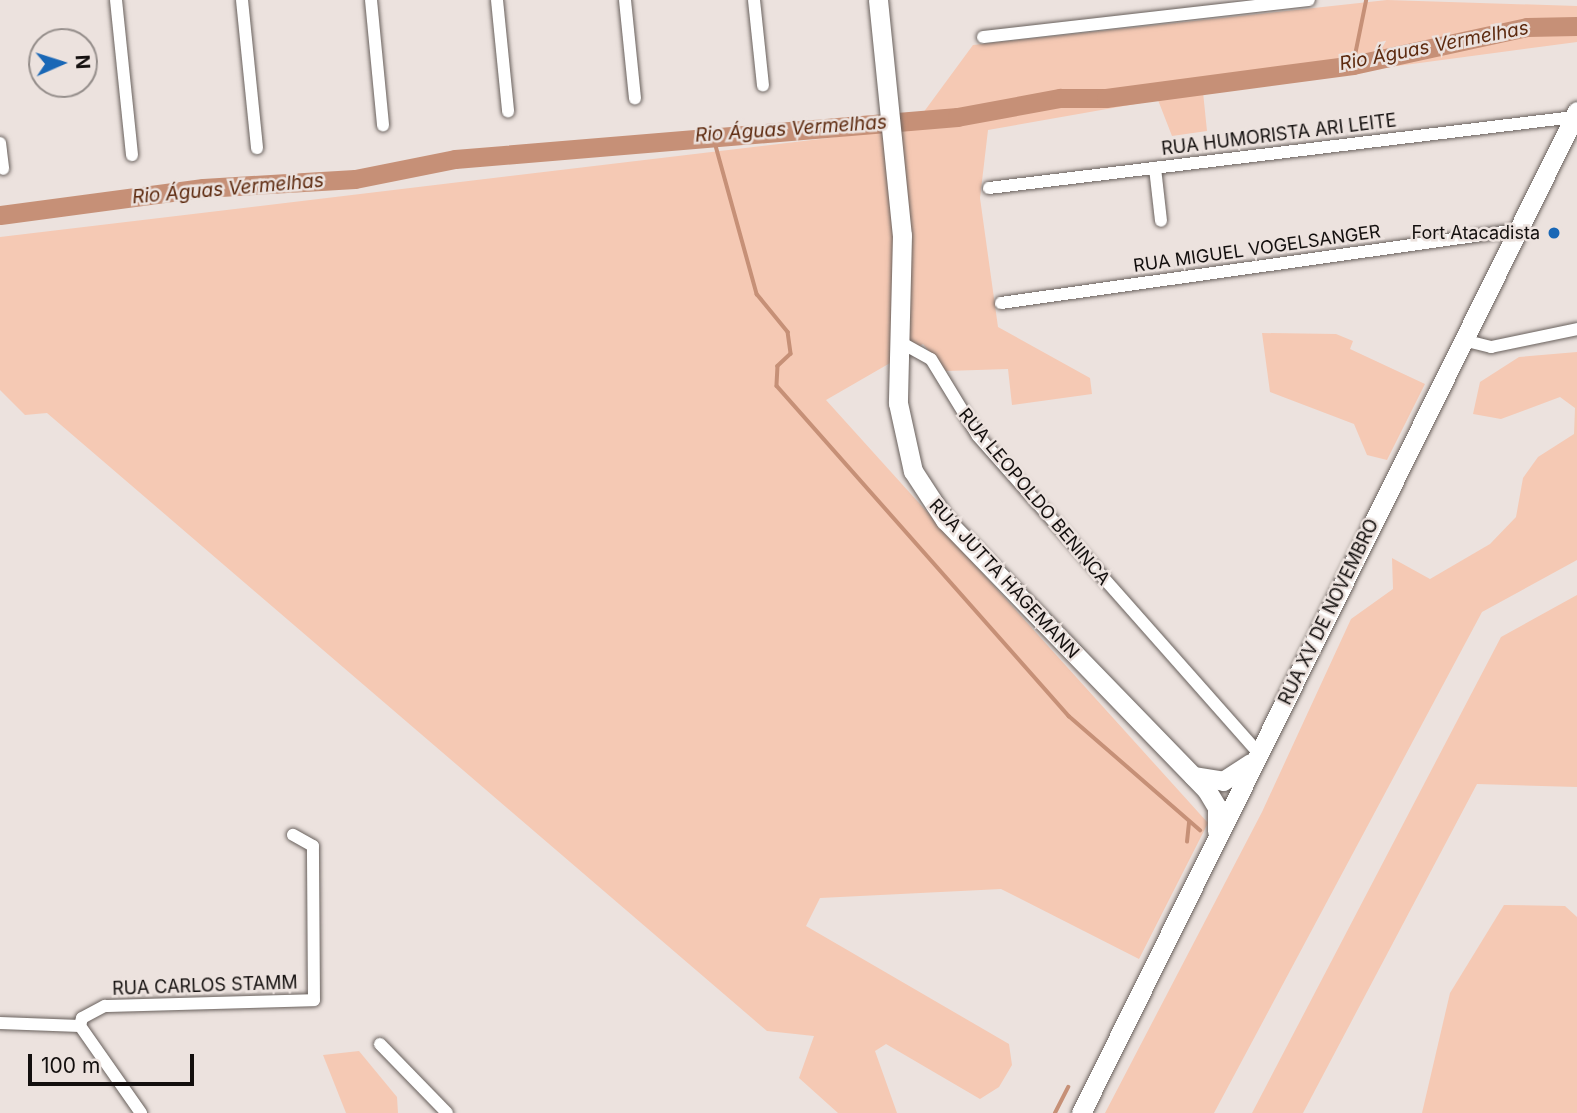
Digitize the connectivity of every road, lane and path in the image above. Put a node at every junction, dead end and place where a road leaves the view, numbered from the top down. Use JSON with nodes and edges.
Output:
{"nodes":[{"id":1,"x":116,"y":0,"type":"edge"},
{"id":2,"x":242,"y":0,"type":"edge"},
{"id":3,"x":371,"y":0,"type":"edge"},
{"id":4,"x":497,"y":0,"type":"edge"},
{"id":5,"x":625,"y":0,"type":"edge"},
{"id":6,"x":754,"y":0,"type":"edge"},
{"id":7,"x":878,"y":0,"type":"edge"},
{"id":8,"x":1309,"y":0,"type":"edge"},
{"id":9,"x":983,"y":37,"type":"dead end"},
{"id":10,"x":763,"y":86,"type":"dead end"},
{"id":11,"x":635,"y":98,"type":"dead end"},
{"id":12,"x":508,"y":111,"type":"dead end"},
{"id":13,"x":1575,"y":114,"type":"edge"},
{"id":14,"x":383,"y":125,"type":"dead end"},
{"id":15,"x":0,"y":143,"type":"edge"},
{"id":16,"x":257,"y":148,"type":"dead end"},
{"id":17,"x":132,"y":155,"type":"dead end"},
{"id":18,"x":1155,"y":168,"type":"junction"},
{"id":19,"x":2,"y":169,"type":"dead end"},
{"id":20,"x":989,"y":188,"type":"dead end"},
{"id":21,"x":1161,"y":221,"type":"dead end"},
{"id":22,"x":1517,"y":230,"type":"junction"},
{"id":23,"x":1001,"y":303,"type":"dead end"},
{"id":24,"x":1577,"y":329,"type":"edge"},
{"id":25,"x":1463,"y":340,"type":"junction"},
{"id":26,"x":900,"y":342,"type":"junction"},
{"id":27,"x":1259,"y":754,"type":"junction"},
{"id":28,"x":1193,"y":776,"type":"junction"},
{"id":29,"x":293,"y":835,"type":"dead end"},
{"id":30,"x":1216,"y":839,"type":"junction"},
{"id":31,"x":0,"y":1023,"type":"edge"},
{"id":32,"x":80,"y":1026,"type":"junction"},
{"id":33,"x":380,"y":1044,"type":"dead end"},
{"id":34,"x":141,"y":1113,"type":"edge"},
{"id":35,"x":447,"y":1113,"type":"edge"},
{"id":36,"x":1081,"y":1113,"type":"edge"}],
"edges":[{"from":1,"to":17,"type":"street"},
{"from":2,"to":16,"type":"street"},
{"from":3,"to":14,"type":"street"},
{"from":4,"to":12,"type":"street"},
{"from":5,"to":11,"type":"street"},
{"from":6,"to":10,"type":"street"},
{"from":7,"to":26,"type":"main road"},
{"from":8,"to":9,"type":"street"},
{"from":13,"to":18,"type":"street","name":"RUA HUMORISTA ARI LEITE"},
{"from":13,"to":22,"type":"main road","name":"RUA XV DE NOVEMBRO"},
{"from":15,"to":19,"type":"street"},
{"from":18,"to":20,"type":"street","name":"RUA HUMORISTA ARI LEITE"},
{"from":18,"to":21,"type":"street"},
{"from":22,"to":23,"type":"street","name":"RUA MIGUEL VOGELSANGER"},
{"from":22,"to":25,"type":"main road","name":"RUA XV DE NOVEMBRO"},
{"from":24,"to":25,"type":"street"},
{"from":25,"to":27,"type":"main road","name":"RUA XV DE NOVEMBRO"},
{"from":26,"to":27,"type":"street","name":"RUA LEOPOLDO BENINCA"},
{"from":26,"to":28,"type":"main road","name":"RUA JUTTA HAGEMANN"},
{"from":27,"to":28,"type":"main road"},
{"from":27,"to":30,"type":"main road","name":"RUA XV DE NOVEMBRO"},
{"from":28,"to":30,"type":"main road","name":"RUA JUTTA HAGEMANN"},
{"from":29,"to":32,"type":"street","name":"RUA CARLOS STAMM"},
{"from":30,"to":36,"type":"main road","name":"RUA XV DE NOVEMBRO"},
{"from":31,"to":32,"type":"street"},
{"from":32,"to":34,"type":"street"},
{"from":33,"to":35,"type":"street"}]}
